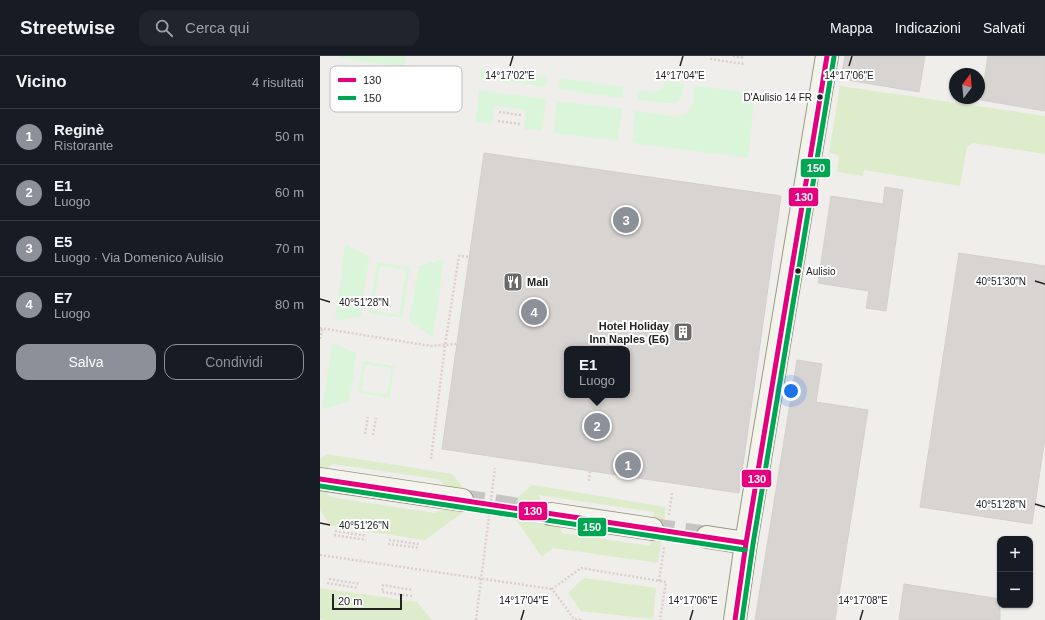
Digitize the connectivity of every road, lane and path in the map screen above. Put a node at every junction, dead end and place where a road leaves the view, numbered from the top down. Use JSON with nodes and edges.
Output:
{"nodes":[{"id":1,"x":733,"y":56,"type":"edge"},
{"id":2,"x":827,"y":56,"type":"edge"},
{"id":3,"x":745,"y":58,"type":"dead end"},
{"id":4,"x":710,"y":59,"type":"dead end"},
{"id":5,"x":744,"y":64,"type":"dead end"},
{"id":6,"x":499,"y":112,"type":"dead end"},
{"id":7,"x":521,"y":115,"type":"dead end"},
{"id":8,"x":498,"y":121,"type":"dead end"},
{"id":9,"x":520,"y":124,"type":"dead end"},
{"id":10,"x":470,"y":257,"type":"dead end"},
{"id":11,"x":321,"y":329,"type":"edge"},
{"id":12,"x":320,"y":339,"type":"edge"},
{"id":13,"x":456,"y":344,"type":"dead end"},
{"id":14,"x":445,"y":345,"type":"junction"},
{"id":15,"x":368,"y":417,"type":"dead end"},
{"id":16,"x":376,"y":418,"type":"dead end"},
{"id":17,"x":365,"y":434,"type":"dead end"},
{"id":18,"x":373,"y":436,"type":"dead end"},
{"id":19,"x":431,"y":459,"type":"dead end"},
{"id":20,"x":495,"y":468,"type":"dead end"},
{"id":21,"x":590,"y":471,"type":"dead end"},
{"id":22,"x":320,"y":479,"type":"edge"},
{"id":23,"x":589,"y":481,"type":"dead end"},
{"id":24,"x":462,"y":500,"type":"tunnel mouth"},
{"id":25,"x":551,"y":514,"type":"tunnel mouth"},
{"id":26,"x":652,"y":529,"type":"tunnel mouth"},
{"id":27,"x":335,"y":531,"type":"dead end"},
{"id":28,"x":334,"y":535,"type":"dead end"},
{"id":29,"x":367,"y":536,"type":"dead end"},
{"id":30,"x":707,"y":537,"type":"tunnel mouth"},
{"id":31,"x":366,"y":540,"type":"dead end"},
{"id":32,"x":389,"y":540,"type":"dead end"},
{"id":33,"x":746,"y":543,"type":"junction"},
{"id":34,"x":388,"y":544,"type":"dead end"},
{"id":35,"x":419,"y":544,"type":"dead end"},
{"id":36,"x":419,"y":548,"type":"dead end"},
{"id":37,"x":320,"y":555,"type":"edge"},
{"id":38,"x":329,"y":579,"type":"dead end"},
{"id":39,"x":482,"y":579,"type":"junction"},
{"id":40,"x":327,"y":584,"type":"dead end"},
{"id":41,"x":360,"y":584,"type":"dead end"},
{"id":42,"x":358,"y":588,"type":"dead end"},
{"id":43,"x":552,"y":589,"type":"junction"},
{"id":44,"x":413,"y":590,"type":"dead end"},
{"id":45,"x":412,"y":596,"type":"dead end"},
{"id":46,"x":476,"y":620,"type":"edge"},
{"id":47,"x":581,"y":620,"type":"edge"},
{"id":48,"x":660,"y":620,"type":"edge"},
{"id":49,"x":735,"y":620,"type":"edge"}],
"edges":[{"from":1,"to":3,"type":"path"},
{"from":2,"to":33,"type":"main road"},
{"from":4,"to":5,"type":"path"},
{"from":6,"to":7,"type":"path"},
{"from":8,"to":9,"type":"path"},
{"from":10,"to":14,"type":"path"},
{"from":11,"to":12,"type":"path"},
{"from":11,"to":14,"type":"path"},
{"from":13,"to":14,"type":"path"},
{"from":14,"to":19,"type":"path"},
{"from":15,"to":17,"type":"path"},
{"from":16,"to":18,"type":"path"},
{"from":20,"to":39,"type":"path"},
{"from":21,"to":23,"type":"path"},
{"from":22,"to":24,"type":"main road"},
{"from":25,"to":26,"type":"main road"},
{"from":27,"to":29,"type":"path"},
{"from":28,"to":31,"type":"path"},
{"from":30,"to":33,"type":"main road"},
{"from":32,"to":35,"type":"path"},
{"from":33,"to":49,"type":"main road"},
{"from":34,"to":36,"type":"path"},
{"from":37,"to":39,"type":"path"},
{"from":38,"to":41,"type":"path"},
{"from":39,"to":43,"type":"path"},
{"from":39,"to":46,"type":"path"},
{"from":40,"to":42,"type":"path"},
{"from":43,"to":47,"type":"path"},
{"from":43,"to":48,"type":"path"},
{"from":44,"to":45,"type":"path"}]}
